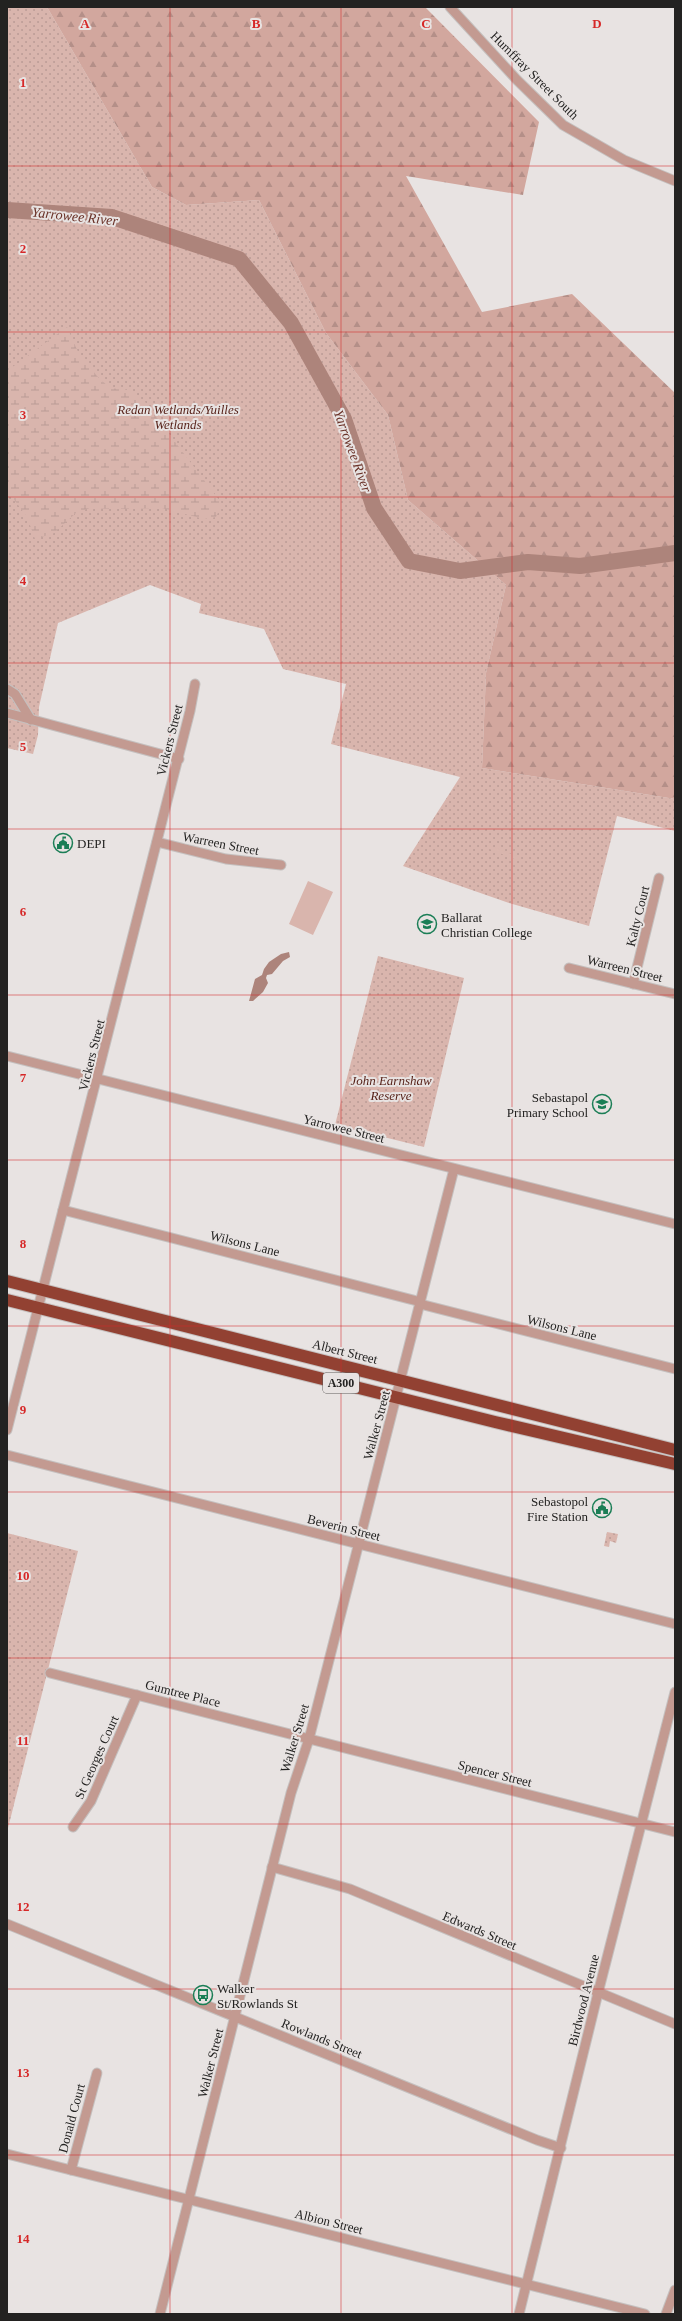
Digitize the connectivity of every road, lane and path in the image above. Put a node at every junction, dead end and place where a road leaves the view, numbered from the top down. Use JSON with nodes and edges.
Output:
{"nodes":[{"id":1,"x":450,"y":7,"type":"edge"},
{"id":2,"x":675,"y":181,"type":"edge"},
{"id":3,"x":195,"y":684,"type":"dead end"},
{"id":4,"x":7,"y":689,"type":"edge"},
{"id":5,"x":7,"y":713,"type":"edge"},
{"id":6,"x":31,"y":720,"type":"junction"},
{"id":7,"x":178,"y":759,"type":"junction"},
{"id":8,"x":158,"y":842,"type":"junction"},
{"id":9,"x":281,"y":865,"type":"dead end"},
{"id":10,"x":660,"y":878,"type":"dead end"},
{"id":11,"x":569,"y":968,"type":"dead end"},
{"id":12,"x":634,"y":984,"type":"junction"},
{"id":13,"x":675,"y":994,"type":"edge"},
{"id":14,"x":7,"y":1056,"type":"edge"},
{"id":15,"x":98,"y":1079,"type":"junction"},
{"id":16,"x":454,"y":1169,"type":"junction"},
{"id":17,"x":63,"y":1210,"type":"junction"},
{"id":18,"x":675,"y":1224,"type":"edge"},
{"id":19,"x":7,"y":1281,"type":"edge"},
{"id":20,"x":43,"y":1290,"type":"junction"},
{"id":21,"x":7,"y":1300,"type":"edge"},
{"id":22,"x":421,"y":1303,"type":"junction"},
{"id":23,"x":39,"y":1308,"type":"junction"},
{"id":24,"x":675,"y":1369,"type":"edge"},
{"id":25,"x":401,"y":1380,"type":"junction"},
{"id":26,"x":396,"y":1398,"type":"junction"},
{"id":27,"x":7,"y":1430,"type":"edge"},
{"id":28,"x":675,"y":1450,"type":"edge"},
{"id":29,"x":7,"y":1456,"type":"edge"},
{"id":30,"x":675,"y":1464,"type":"edge"},
{"id":31,"x":359,"y":1544,"type":"junction"},
{"id":32,"x":675,"y":1624,"type":"edge"},
{"id":33,"x":50,"y":1673,"type":"dead end"},
{"id":34,"x":675,"y":1692,"type":"edge"},
{"id":35,"x":137,"y":1695,"type":"junction"},
{"id":36,"x":309,"y":1740,"type":"junction"},
{"id":37,"x":642,"y":1823,"type":"junction"},
{"id":38,"x":73,"y":1827,"type":"dead end"},
{"id":39,"x":675,"y":1832,"type":"edge"},
{"id":40,"x":272,"y":1867,"type":"junction"},
{"id":41,"x":7,"y":1924,"type":"edge"},
{"id":42,"x":598,"y":1993,"type":"junction"},
{"id":43,"x":235,"y":2016,"type":"junction"},
{"id":44,"x":675,"y":2024,"type":"edge"},
{"id":45,"x":96,"y":2073,"type":"dead end"},
{"id":46,"x":561,"y":2148,"type":"junction"},
{"id":47,"x":7,"y":2154,"type":"edge"},
{"id":48,"x":71,"y":2170,"type":"junction"},
{"id":49,"x":189,"y":2199,"type":"junction"},
{"id":50,"x":526,"y":2284,"type":"junction"},
{"id":51,"x":675,"y":2290,"type":"edge"},
{"id":52,"x":160,"y":2314,"type":"edge"},
{"id":53,"x":519,"y":2314,"type":"edge"},
{"id":54,"x":645,"y":2314,"type":"edge"},
{"id":55,"x":666,"y":2314,"type":"edge"}],
"edges":[{"from":1,"to":2,"type":"street","name":"Humffray Street South"},
{"from":3,"to":7,"type":"street","name":"Vickers Street"},
{"from":4,"to":6,"type":"street"},
{"from":5,"to":6,"type":"street"},
{"from":6,"to":7,"type":"street"},
{"from":7,"to":8,"type":"street","name":"Vickers Street"},
{"from":8,"to":9,"type":"street","name":"Warreen Street"},
{"from":8,"to":15,"type":"street","name":"Vickers Street"},
{"from":10,"to":12,"type":"street","name":"Kalty Court"},
{"from":11,"to":12,"type":"street","name":"Warreen Street"},
{"from":12,"to":13,"type":"street","name":"Warreen Street"},
{"from":14,"to":15,"type":"street","name":"Yarrowee Street"},
{"from":15,"to":16,"type":"street","name":"Yarrowee Street"},
{"from":15,"to":17,"type":"street","name":"Vickers Street"},
{"from":16,"to":18,"type":"street","name":"Yarrowee Street"},
{"from":16,"to":22,"type":"street","name":"Walker Street"},
{"from":17,"to":20,"type":"street","name":"Vickers Street"},
{"from":17,"to":22,"type":"street","name":"Wilsons Lane"},
{"from":19,"to":20,"type":"highway","name":"Albert Street","number":"A300"},
{"from":20,"to":23,"type":"street","name":"Vickers Street"},
{"from":20,"to":25,"type":"highway","name":"Albert Street","number":"A300"},
{"from":21,"to":23,"type":"highway","number":"A300"},
{"from":22,"to":24,"type":"street","name":"Wilsons Lane"},
{"from":22,"to":25,"type":"street","name":"Walker Street"},
{"from":23,"to":26,"type":"highway","number":"A300"},
{"from":23,"to":27,"type":"street","name":"Vickers Street"},
{"from":25,"to":26,"type":"street","name":"Walker Street"},
{"from":25,"to":28,"type":"highway","name":"Albert Street","number":"A300"},
{"from":26,"to":30,"type":"highway","number":"A300"},
{"from":26,"to":31,"type":"street","name":"Walker Street"},
{"from":29,"to":31,"type":"street","name":"Beverin Street"},
{"from":31,"to":32,"type":"street","name":"Beverin Street"},
{"from":31,"to":36,"type":"street","name":"Walker Street"},
{"from":33,"to":35,"type":"street","name":"Gumtree Place"},
{"from":34,"to":37,"type":"street","name":"Birdwood Avenue"},
{"from":35,"to":36,"type":"street","name":"Gumtree Place"},
{"from":35,"to":38,"type":"street","name":"St Georges Court"},
{"from":36,"to":37,"type":"street","name":"Spencer Street"},
{"from":36,"to":40,"type":"street","name":"Walker Street"},
{"from":37,"to":39,"type":"street","name":"Spencer Street"},
{"from":37,"to":42,"type":"street","name":"Birdwood Avenue"},
{"from":40,"to":42,"type":"street","name":"Edwards Street"},
{"from":40,"to":43,"type":"street","name":"Walker Street"},
{"from":41,"to":43,"type":"street","name":"Rowlands Street"},
{"from":42,"to":44,"type":"street","name":"Edwards Street"},
{"from":42,"to":46,"type":"street","name":"Birdwood Avenue"},
{"from":43,"to":46,"type":"street","name":"Rowlands Street"},
{"from":43,"to":49,"type":"street","name":"Walker Street"},
{"from":45,"to":48,"type":"street","name":"Donald Court"},
{"from":46,"to":50,"type":"street","name":"Birdwood Avenue"},
{"from":47,"to":48,"type":"street","name":"Albion Street"},
{"from":48,"to":49,"type":"street","name":"Albion Street"},
{"from":49,"to":50,"type":"street","name":"Albion Street"},
{"from":49,"to":52,"type":"street","name":"Walker Street"},
{"from":50,"to":53,"type":"street","name":"Birdwood Avenue"},
{"from":50,"to":54,"type":"street","name":"Albion Street"},
{"from":51,"to":55,"type":"street"}]}
